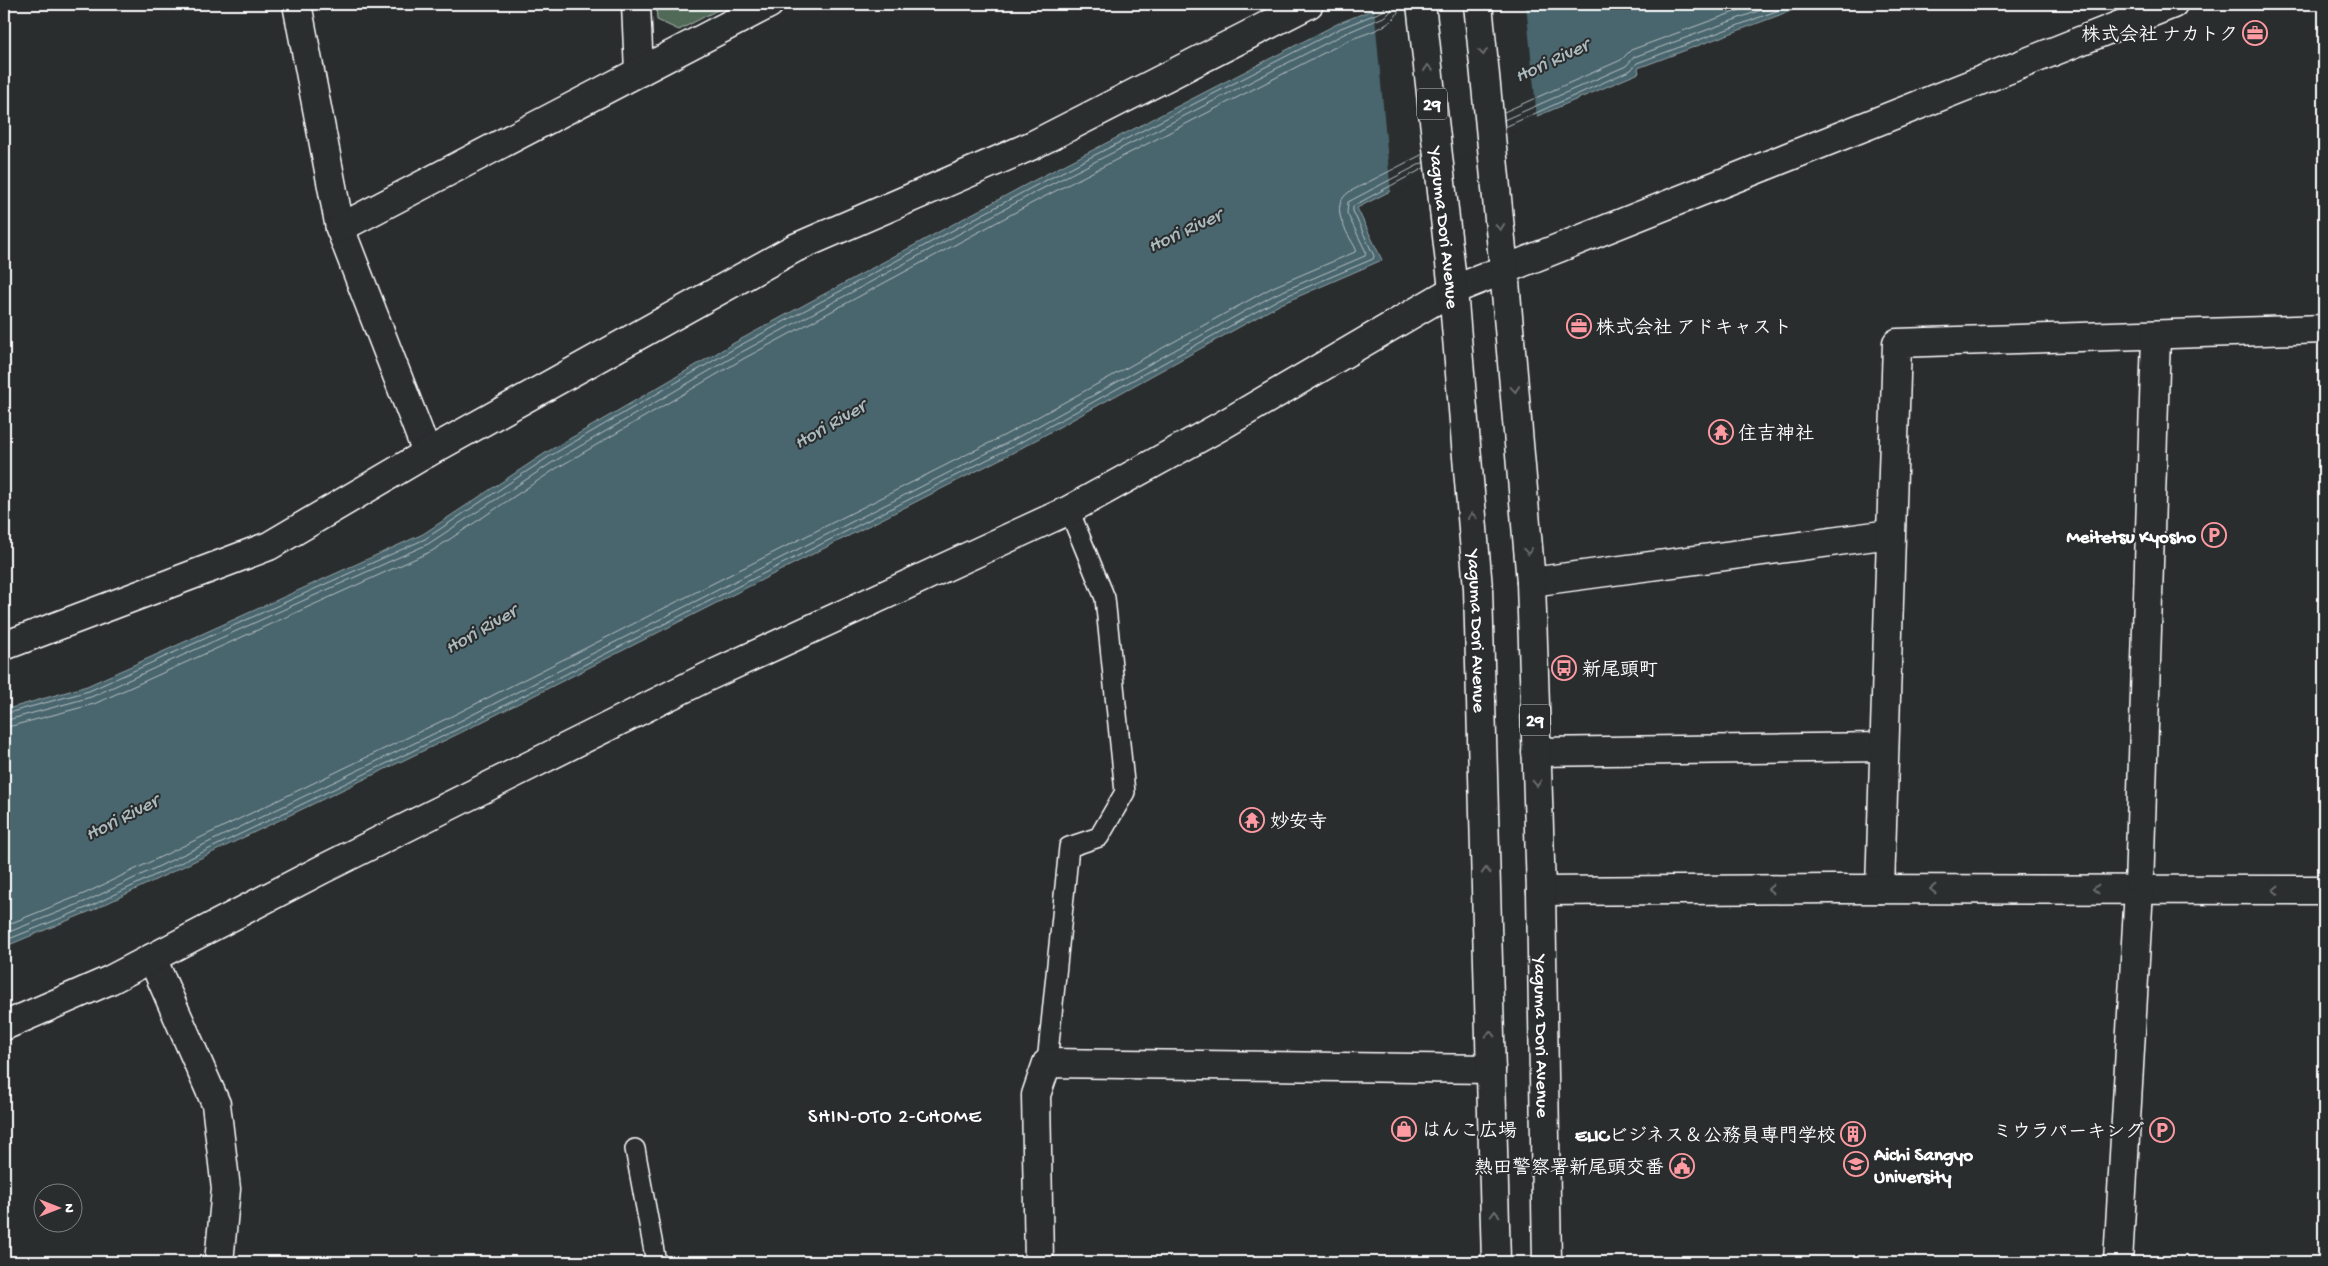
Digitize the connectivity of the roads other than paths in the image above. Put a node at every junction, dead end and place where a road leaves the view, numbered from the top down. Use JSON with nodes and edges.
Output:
{"nodes":[{"id":1,"x":297,"y":4,"type":"edge"},
{"id":2,"x":636,"y":4,"type":"edge"},
{"id":3,"x":769,"y":4,"type":"edge"},
{"id":4,"x":1309,"y":4,"type":"edge"},
{"id":5,"x":1421,"y":4,"type":"edge"},
{"id":6,"x":1478,"y":4,"type":"edge"},
{"id":7,"x":2173,"y":4,"type":"edge"},
{"id":8,"x":639,"y":72,"type":"junction"},
{"id":9,"x":340,"y":228,"type":"junction"},
{"id":10,"x":1504,"y":270,"type":"junction"},
{"id":11,"x":1453,"y":290,"type":"junction"},
{"id":12,"x":2324,"y":329,"type":"edge"},
{"id":13,"x":2156,"y":336,"type":"junction"},
{"id":14,"x":427,"y":453,"type":"junction"},
{"id":15,"x":1069,"y":510,"type":"junction"},
{"id":16,"x":1890,"y":534,"type":"junction"},
{"id":17,"x":1531,"y":582,"type":"junction"},
{"id":18,"x":4,"y":646,"type":"edge"},
{"id":19,"x":1884,"y":747,"type":"junction"},
{"id":20,"x":1536,"y":752,"type":"junction"},
{"id":21,"x":1880,"y":889,"type":"junction"},
{"id":22,"x":2139,"y":889,"type":"junction"},
{"id":23,"x":2324,"y":890,"type":"edge"},
{"id":24,"x":1541,"y":891,"type":"junction"},
{"id":25,"x":152,"y":958,"type":"junction"},
{"id":26,"x":4,"y":1026,"type":"edge"},
{"id":27,"x":1047,"y":1063,"type":"junction"},
{"id":28,"x":1491,"y":1069,"type":"junction"},
{"id":29,"x":635,"y":1149,"type":"dead end"},
{"id":30,"x":219,"y":1262,"type":"edge"},
{"id":31,"x":656,"y":1262,"type":"edge"},
{"id":32,"x":1039,"y":1262,"type":"edge"},
{"id":33,"x":1496,"y":1262,"type":"edge"},
{"id":34,"x":1547,"y":1262,"type":"edge"},
{"id":35,"x":2118,"y":1262,"type":"edge"}],
"edges":[{"from":1,"to":9,"type":"street"},
{"from":2,"to":8,"type":"street"},
{"from":3,"to":8,"type":"street"},
{"from":4,"to":14,"type":"street"},
{"from":11,"to":5,"type":"street","name":"Yaguma Dori Avenue","number":"29","one_way":true},
{"from":6,"to":10,"type":"street","name":"Yaguma Dori Avenue","number":"29","one_way":true},
{"from":7,"to":10,"type":"street"},
{"from":8,"to":9,"type":"street"},
{"from":9,"to":14,"type":"street"},
{"from":10,"to":11,"type":"street"},
{"from":10,"to":17,"type":"street","name":"Yaguma Dori Avenue","number":"29","one_way":true},
{"from":11,"to":15,"type":"street"},
{"from":28,"to":11,"type":"street","name":"Yaguma Dori Avenue","number":"29","one_way":true},
{"from":12,"to":13,"type":"street"},
{"from":13,"to":16,"type":"street"},
{"from":13,"to":22,"type":"street"},
{"from":14,"to":18,"type":"street"},
{"from":15,"to":25,"type":"street"},
{"from":15,"to":27,"type":"lane"},
{"from":16,"to":17,"type":"street"},
{"from":16,"to":19,"type":"street"},
{"from":17,"to":20,"type":"street","name":"Yaguma Dori Avenue","number":"29"},
{"from":19,"to":20,"type":"street"},
{"from":19,"to":21,"type":"street"},
{"from":20,"to":24,"type":"street","name":"Yaguma Dori Avenue","number":"29","one_way":true},
{"from":22,"to":21,"type":"street","one_way":true},
{"from":21,"to":24,"type":"street","one_way":true},
{"from":23,"to":22,"type":"street","one_way":true},
{"from":22,"to":35,"type":"street"},
{"from":24,"to":34,"type":"street","name":"Yaguma Dori Avenue","number":"29"},
{"from":25,"to":26,"type":"street"},
{"from":25,"to":30,"type":"street"},
{"from":27,"to":28,"type":"street"},
{"from":27,"to":32,"type":"street"},
{"from":33,"to":28,"type":"street","name":"Yaguma Dori Avenue","number":"29","one_way":true},
{"from":29,"to":31,"type":"lane"}]}
